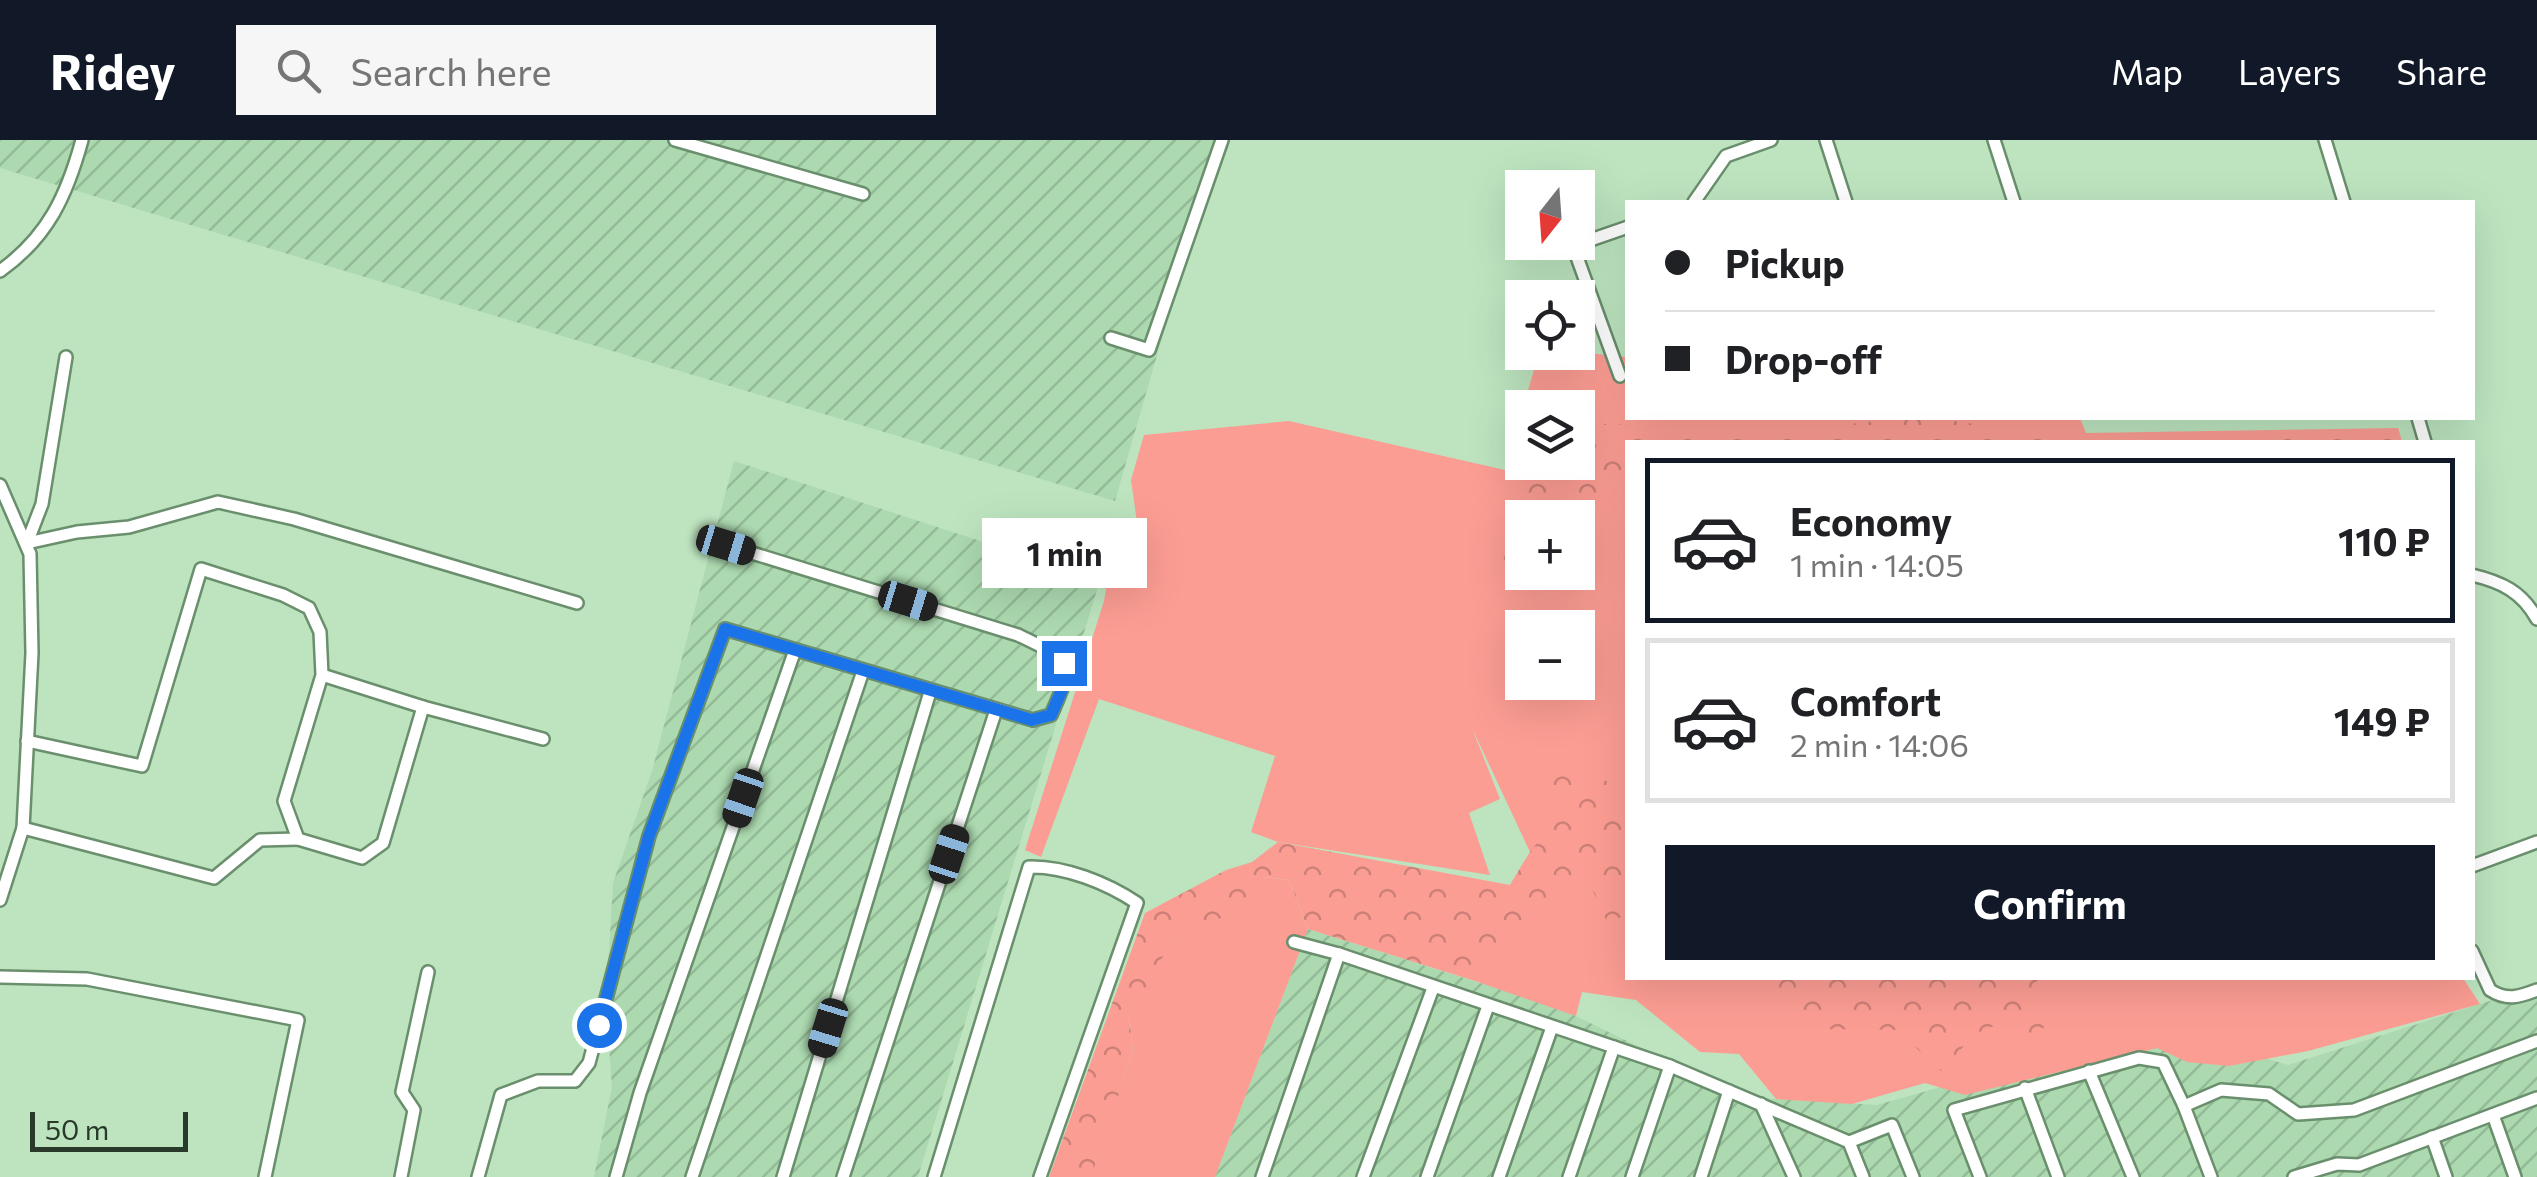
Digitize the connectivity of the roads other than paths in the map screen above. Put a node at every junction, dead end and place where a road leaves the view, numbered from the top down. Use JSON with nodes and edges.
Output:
{"nodes":[{"id":1,"x":82,"y":140,"type":"edge"},
{"id":2,"x":675,"y":140,"type":"edge"},
{"id":3,"x":1222,"y":140,"type":"edge"},
{"id":4,"x":1771,"y":140,"type":"edge"},
{"id":5,"x":1826,"y":140,"type":"edge"},
{"id":6,"x":1994,"y":140,"type":"edge"},
{"id":7,"x":2325,"y":140,"type":"edge"},
{"id":8,"x":1756,"y":143,"type":"edge"},
{"id":9,"x":863,"y":194,"type":"dead end"},
{"id":10,"x":1695,"y":200,"type":"edge"},
{"id":11,"x":1845,"y":200,"type":"edge"},
{"id":12,"x":2013,"y":200,"type":"edge"},
{"id":13,"x":2343,"y":200,"type":"edge"},
{"id":14,"x":1625,"y":227,"type":"edge"},
{"id":15,"x":0,"y":271,"type":"edge"},
{"id":16,"x":1111,"y":338,"type":"dead end"},
{"id":17,"x":66,"y":357,"type":"dead end"},
{"id":18,"x":1620,"y":376,"type":"dead end"},
{"id":19,"x":0,"y":485,"type":"edge"},
{"id":20,"x":27,"y":542,"type":"junction"},
{"id":21,"x":726,"y":545,"type":"dead end"},
{"id":22,"x":2475,"y":576,"type":"edge"},
{"id":23,"x":577,"y":604,"type":"dead end"},
{"id":24,"x":2537,"y":619,"type":"edge"},
{"id":25,"x":794,"y":650,"type":"junction"},
{"id":26,"x":863,"y":671,"type":"junction"},
{"id":27,"x":322,"y":674,"type":"junction"},
{"id":28,"x":930,"y":692,"type":"junction"},
{"id":29,"x":422,"y":708,"type":"junction"},
{"id":30,"x":996,"y":710,"type":"junction"},
{"id":31,"x":543,"y":739,"type":"dead end"},
{"id":32,"x":27,"y":740,"type":"junction"},
{"id":33,"x":23,"y":828,"type":"junction"},
{"id":34,"x":298,"y":839,"type":"junction"},
{"id":35,"x":2537,"y":842,"type":"edge"},
{"id":36,"x":2475,"y":865,"type":"edge"},
{"id":37,"x":0,"y":900,"type":"edge"},
{"id":38,"x":1294,"y":942,"type":"dead end"},
{"id":39,"x":1340,"y":954,"type":"junction"},
{"id":40,"x":2475,"y":958,"type":"edge"},
{"id":41,"x":428,"y":972,"type":"dead end"},
{"id":42,"x":0,"y":977,"type":"edge"},
{"id":43,"x":1433,"y":988,"type":"junction"},
{"id":44,"x":2537,"y":990,"type":"edge"},
{"id":45,"x":1488,"y":1006,"type":"junction"},
{"id":46,"x":1552,"y":1027,"type":"junction"},
{"id":47,"x":2537,"y":1042,"type":"edge"},
{"id":48,"x":1614,"y":1048,"type":"junction"},
{"id":49,"x":1670,"y":1066,"type":"junction"},
{"id":50,"x":2089,"y":1071,"type":"junction"},
{"id":51,"x":2025,"y":1088,"type":"junction"},
{"id":52,"x":1729,"y":1092,"type":"junction"},
{"id":53,"x":2537,"y":1098,"type":"edge"},
{"id":54,"x":1761,"y":1104,"type":"junction"},
{"id":55,"x":2184,"y":1106,"type":"junction"},
{"id":56,"x":2493,"y":1115,"type":"junction"},
{"id":57,"x":2432,"y":1137,"type":"junction"},
{"id":58,"x":1849,"y":1142,"type":"junction"},
{"id":59,"x":2361,"y":1171,"type":"edge"},
{"id":60,"x":265,"y":1177,"type":"edge"},
{"id":61,"x":401,"y":1177,"type":"edge"},
{"id":62,"x":478,"y":1177,"type":"edge"},
{"id":63,"x":616,"y":1177,"type":"edge"},
{"id":64,"x":692,"y":1177,"type":"edge"},
{"id":65,"x":783,"y":1177,"type":"edge"},
{"id":66,"x":843,"y":1177,"type":"edge"},
{"id":67,"x":934,"y":1177,"type":"edge"},
{"id":68,"x":1040,"y":1177,"type":"edge"},
{"id":69,"x":1262,"y":1177,"type":"edge"},
{"id":70,"x":1363,"y":1177,"type":"edge"},
{"id":71,"x":1427,"y":1177,"type":"edge"},
{"id":72,"x":1500,"y":1177,"type":"edge"},
{"id":73,"x":1569,"y":1177,"type":"edge"},
{"id":74,"x":1632,"y":1177,"type":"edge"},
{"id":75,"x":1700,"y":1177,"type":"edge"},
{"id":76,"x":1794,"y":1177,"type":"edge"},
{"id":77,"x":1863,"y":1177,"type":"edge"},
{"id":78,"x":1913,"y":1177,"type":"edge"},
{"id":79,"x":1980,"y":1177,"type":"edge"},
{"id":80,"x":2058,"y":1177,"type":"edge"},
{"id":81,"x":2133,"y":1177,"type":"edge"},
{"id":82,"x":2211,"y":1177,"type":"edge"},
{"id":83,"x":2294,"y":1177,"type":"edge"},
{"id":84,"x":2446,"y":1177,"type":"edge"},
{"id":85,"x":2515,"y":1177,"type":"edge"}],
"edges":[{"from":1,"to":15,"type":"lane"},
{"from":2,"to":9,"type":"lane"},
{"from":3,"to":16,"type":"lane"},
{"from":4,"to":8,"type":"lane"},
{"from":5,"to":11,"type":"lane"},
{"from":6,"to":12,"type":"lane"},
{"from":7,"to":13,"type":"lane"},
{"from":8,"to":10,"type":"lane"},
{"from":14,"to":18,"type":"lane"},
{"from":17,"to":20,"type":"lane"},
{"from":19,"to":20,"type":"lane"},
{"from":20,"to":23,"type":"lane"},
{"from":20,"to":32,"type":"lane"},
{"from":21,"to":30,"type":"lane"},
{"from":22,"to":24,"type":"lane"},
{"from":25,"to":26,"type":"lane"},
{"from":25,"to":62,"type":"lane"},
{"from":25,"to":63,"type":"lane"},
{"from":26,"to":28,"type":"lane"},
{"from":26,"to":64,"type":"lane"},
{"from":27,"to":29,"type":"lane"},
{"from":27,"to":32,"type":"lane"},
{"from":27,"to":34,"type":"lane"},
{"from":28,"to":30,"type":"lane"},
{"from":28,"to":65,"type":"lane"},
{"from":29,"to":31,"type":"lane"},
{"from":29,"to":34,"type":"lane"},
{"from":30,"to":66,"type":"lane"},
{"from":32,"to":33,"type":"lane"},
{"from":33,"to":34,"type":"lane"},
{"from":33,"to":37,"type":"lane"},
{"from":35,"to":36,"type":"lane"},
{"from":38,"to":39,"type":"lane"},
{"from":39,"to":43,"type":"lane"},
{"from":39,"to":69,"type":"lane"},
{"from":40,"to":44,"type":"lane"},
{"from":41,"to":61,"type":"lane"},
{"from":42,"to":60,"type":"lane"},
{"from":43,"to":45,"type":"lane"},
{"from":43,"to":70,"type":"lane"},
{"from":45,"to":46,"type":"lane"},
{"from":45,"to":71,"type":"lane"},
{"from":46,"to":48,"type":"lane"},
{"from":46,"to":72,"type":"lane"},
{"from":47,"to":55,"type":"lane"},
{"from":48,"to":49,"type":"lane"},
{"from":48,"to":73,"type":"lane"},
{"from":49,"to":52,"type":"lane"},
{"from":49,"to":74,"type":"lane"},
{"from":50,"to":51,"type":"lane"},
{"from":50,"to":55,"type":"lane"},
{"from":50,"to":81,"type":"lane"},
{"from":51,"to":79,"type":"lane"},
{"from":51,"to":80,"type":"lane"},
{"from":52,"to":54,"type":"lane"},
{"from":52,"to":75,"type":"lane"},
{"from":53,"to":56,"type":"lane"},
{"from":54,"to":58,"type":"lane"},
{"from":54,"to":76,"type":"lane"},
{"from":55,"to":82,"type":"lane"},
{"from":56,"to":57,"type":"lane"},
{"from":56,"to":85,"type":"lane"},
{"from":57,"to":59,"type":"lane"},
{"from":57,"to":84,"type":"lane"},
{"from":58,"to":77,"type":"lane"},
{"from":58,"to":78,"type":"lane"},
{"from":59,"to":83,"type":"lane"},
{"from":67,"to":68,"type":"lane"}]}
